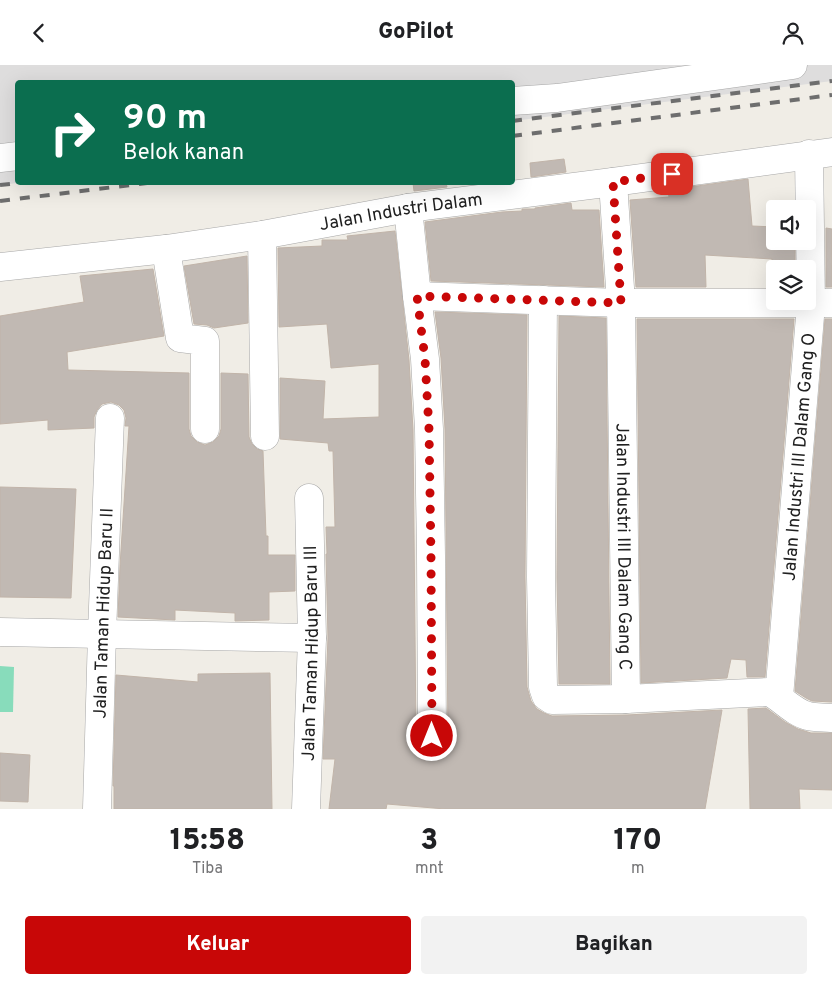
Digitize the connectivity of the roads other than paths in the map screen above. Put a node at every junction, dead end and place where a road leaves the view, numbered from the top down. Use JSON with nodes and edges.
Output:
{"nodes":[{"id":1,"x":793,"y":65,"type":"edge"},
{"id":2,"x":515,"y":101,"type":"edge"},
{"id":3,"x":820,"y":153,"type":"edge"},
{"id":4,"x":15,"y":156,"type":"edge"},
{"id":5,"x":0,"y":158,"type":"edge"},
{"id":6,"x":613,"y":182,"type":"junction"},
{"id":7,"x":408,"y":208,"type":"junction"},
{"id":8,"x":262,"y":235,"type":"junction"},
{"id":9,"x":166,"y":249,"type":"junction"},
{"id":10,"x":0,"y":267,"type":"edge"},
{"id":11,"x":417,"y":296,"type":"junction"},
{"id":12,"x":543,"y":300,"type":"junction"},
{"id":13,"x":621,"y":303,"type":"junction"},
{"id":14,"x":822,"y":303,"type":"edge"},
{"id":15,"x":110,"y":417,"type":"dead end"},
{"id":16,"x":205,"y":429,"type":"dead end"},
{"id":17,"x":264,"y":436,"type":"dead end"},
{"id":18,"x":309,"y":498,"type":"dead end"},
{"id":19,"x":0,"y":631,"type":"edge"},
{"id":20,"x":102,"y":633,"type":"junction"},
{"id":21,"x":312,"y":638,"type":"junction"},
{"id":22,"x":780,"y":697,"type":"junction"},
{"id":23,"x":626,"y":699,"type":"junction"},
{"id":24,"x":832,"y":718,"type":"edge"},
{"id":25,"x":432,"y":736,"type":"dead end"},
{"id":26,"x":97,"y":809,"type":"edge"},
{"id":27,"x":306,"y":809,"type":"edge"}],
"edges":[{"from":1,"to":2,"type":"street"},
{"from":3,"to":6,"type":"street","name":"Jalan Industri Dalam"},
{"from":3,"to":14,"type":"street","name":"Jalan Industri III Dalam Gang O"},
{"from":4,"to":5,"type":"street"},
{"from":6,"to":7,"type":"street","name":"Jalan Industri Dalam"},
{"from":6,"to":13,"type":"street","name":"Jalan Industri III Dalam Gang C"},
{"from":7,"to":8,"type":"street","name":"Jalan Industri Dalam"},
{"from":7,"to":11,"type":"street"},
{"from":8,"to":9,"type":"street","name":"Jalan Industri Dalam"},
{"from":8,"to":17,"type":"street"},
{"from":9,"to":10,"type":"street","name":"Jalan Industri Dalam"},
{"from":9,"to":16,"type":"street"},
{"from":11,"to":12,"type":"street"},
{"from":11,"to":25,"type":"street"},
{"from":12,"to":13,"type":"street"},
{"from":12,"to":23,"type":"street"},
{"from":13,"to":14,"type":"street"},
{"from":13,"to":23,"type":"street","name":"Jalan Industri III Dalam Gang C"},
{"from":14,"to":22,"type":"street","name":"Jalan Industri III Dalam Gang O"},
{"from":15,"to":20,"type":"street","name":"Jalan Taman Hidup Baru II"},
{"from":18,"to":21,"type":"street","name":"Jalan Taman Hidup Baru III"},
{"from":19,"to":20,"type":"street"},
{"from":20,"to":21,"type":"street"},
{"from":20,"to":26,"type":"street","name":"Jalan Taman Hidup Baru II"},
{"from":21,"to":27,"type":"street","name":"Jalan Taman Hidup Baru III"},
{"from":22,"to":23,"type":"street"},
{"from":22,"to":24,"type":"street"}]}
